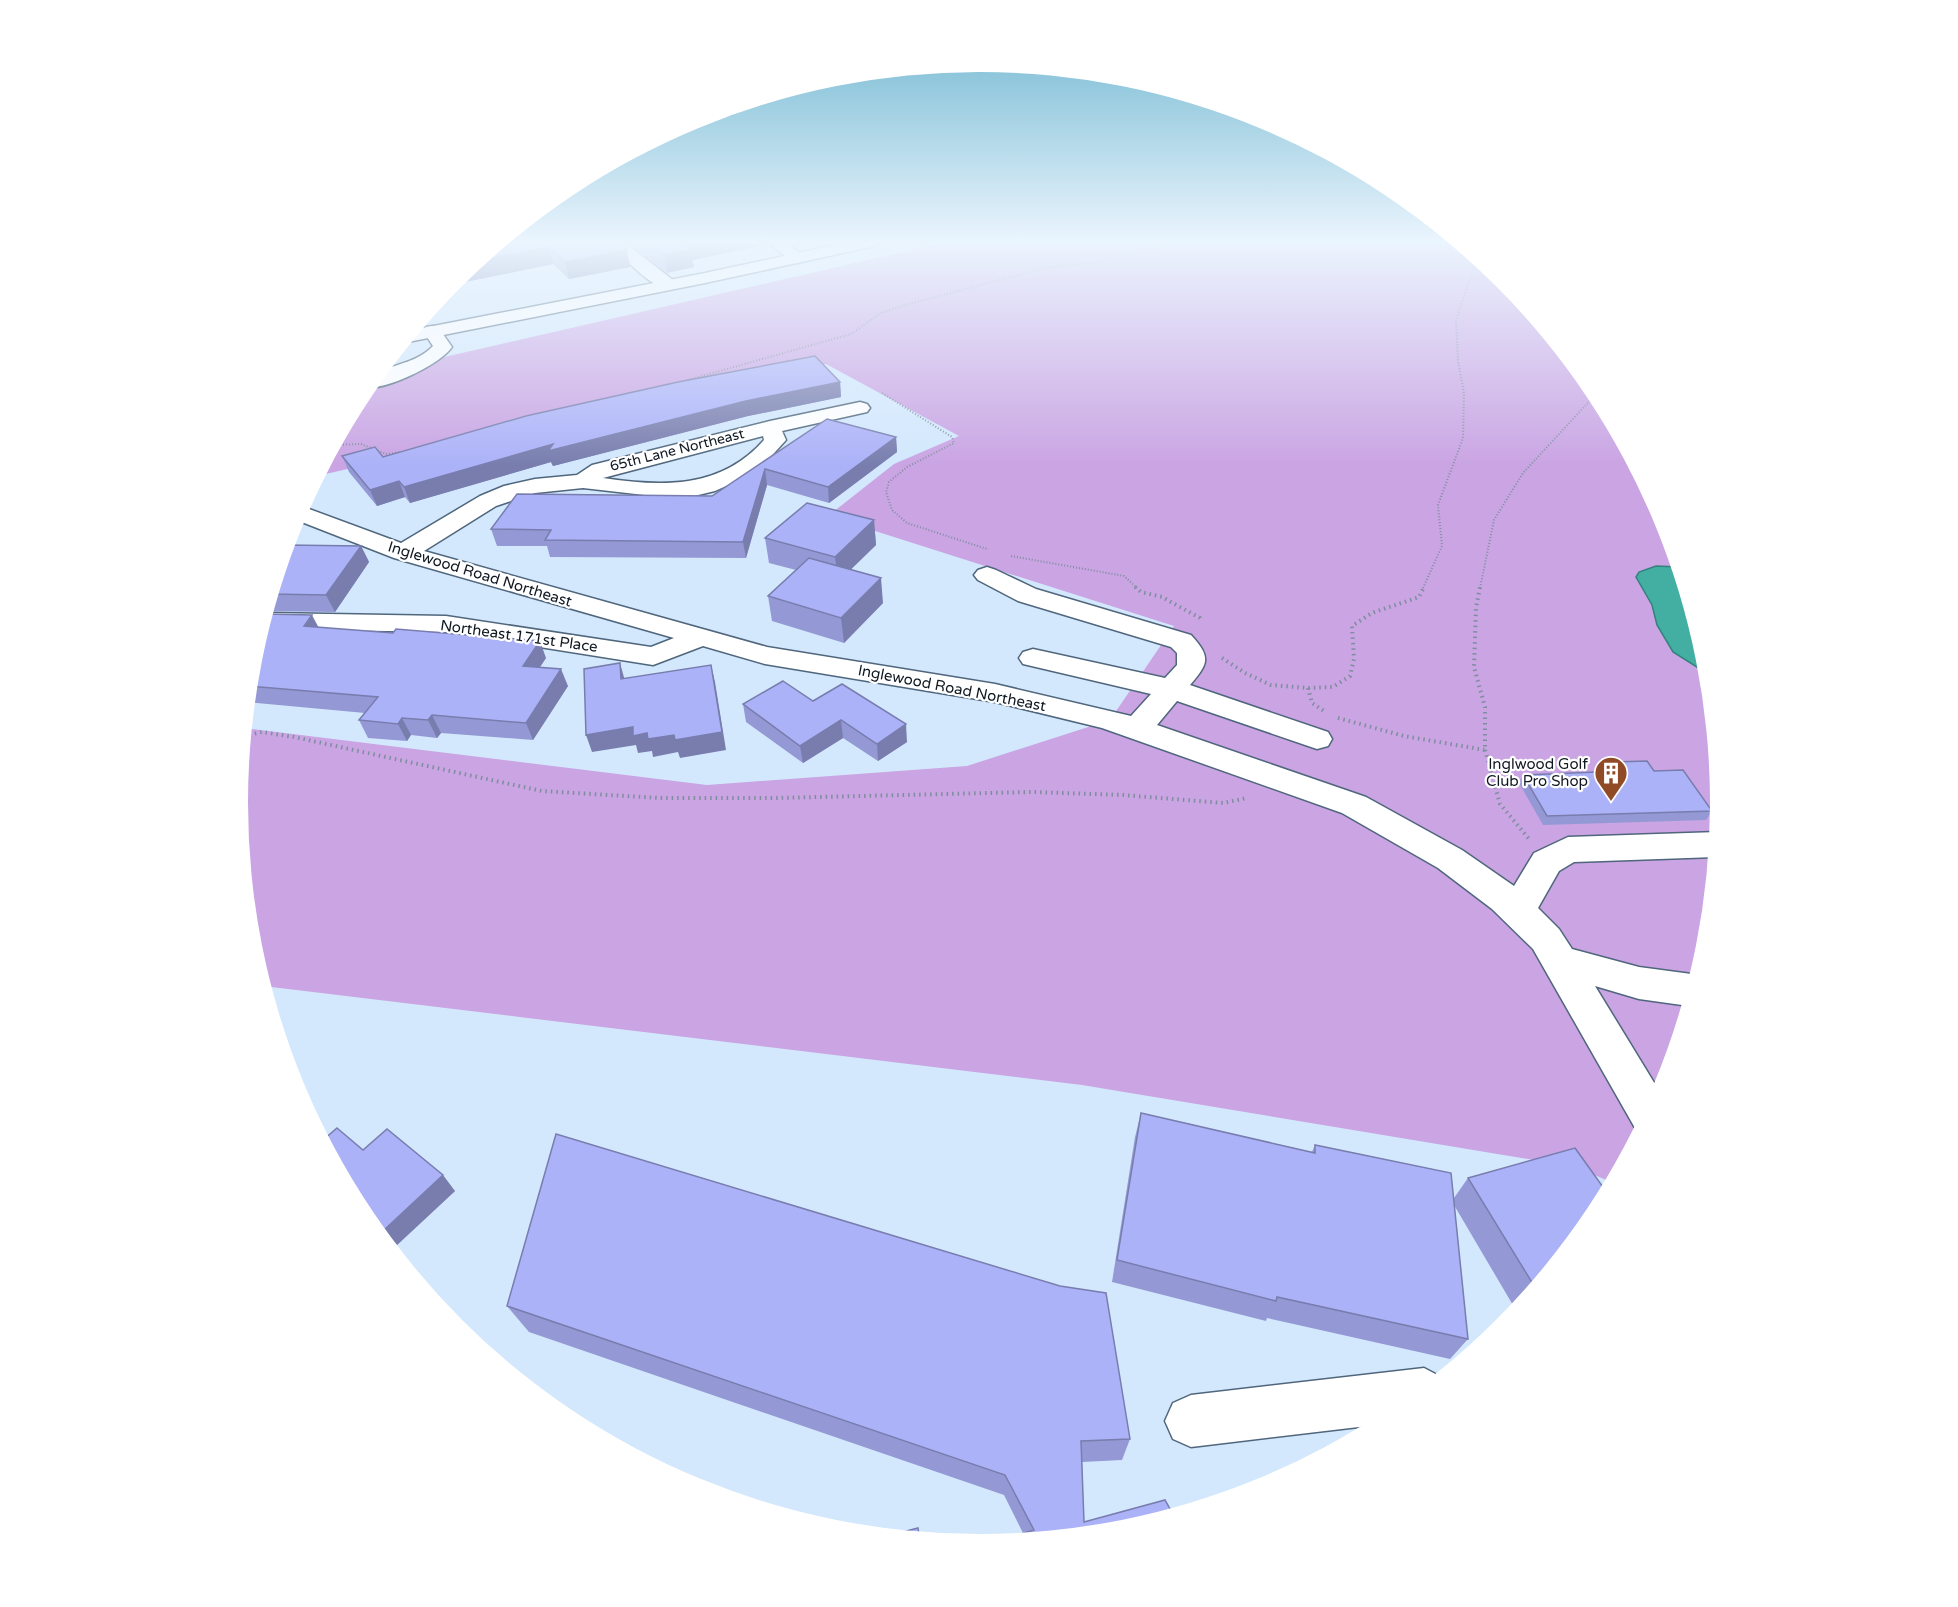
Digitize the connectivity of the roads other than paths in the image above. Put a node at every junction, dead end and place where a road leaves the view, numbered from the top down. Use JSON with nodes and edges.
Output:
{"nodes":[{"id":1,"x":476,"y":316,"type":"edge"},
{"id":2,"x":428,"y":324,"type":"edge"},
{"id":3,"x":386,"y":376,"type":"edge"},
{"id":4,"x":860,"y":408,"type":"dead end"},
{"id":5,"x":770,"y":427,"type":"junction"},
{"id":6,"x":583,"y":482,"type":"junction"},
{"id":7,"x":307,"y":515,"type":"edge"},
{"id":8,"x":403,"y":552,"type":"junction"},
{"id":9,"x":993,"y":560,"type":"road end"},
{"id":10,"x":270,"y":621,"type":"edge"},
{"id":11,"x":699,"y":638,"type":"junction"},
{"id":12,"x":1033,"y":658,"type":"dead end"},
{"id":13,"x":1171,"y":689,"type":"junction"},
{"id":14,"x":1327,"y":723,"type":"road end"},
{"id":15,"x":1137,"y":729,"type":"junction"},
{"id":16,"x":1709,"y":844,"type":"edge"},
{"id":17,"x":1517,"y":910,"type":"junction"},
{"id":18,"x":1560,"y":961,"type":"junction"},
{"id":19,"x":1687,"y":989,"type":"edge"},
{"id":20,"x":1624,"y":1068,"type":"junction"},
{"id":21,"x":1655,"y":1083,"type":"edge"},
{"id":22,"x":1645,"y":1105,"type":"edge"},
{"id":23,"x":1408,"y":1396,"type":"edge"},
{"id":24,"x":1191,"y":1420,"type":"dead end"}],
"edges":[{"from":1,"to":2,"type":"street"},
{"from":2,"to":3,"type":"street"},
{"from":4,"to":5,"type":"street","name":"65th Lane Northeast"},
{"from":5,"to":6,"type":"street","name":"65th Lane Northeast"},
{"from":5,"to":6,"type":"street"},
{"from":6,"to":8,"type":"street","name":"65th Lane Northeast"},
{"from":7,"to":8,"type":"street","name":"Inglewood Road Northeast"},
{"from":8,"to":11,"type":"street","name":"Inglewood Road Northeast"},
{"from":9,"to":13,"type":"street"},
{"from":10,"to":11,"type":"street","name":"Northeast 171st Place"},
{"from":11,"to":15,"type":"street","name":"Inglewood Road Northeast"},
{"from":12,"to":13,"type":"street"},
{"from":13,"to":14,"type":"street"},
{"from":13,"to":15,"type":"street"},
{"from":15,"to":17,"type":"street","name":"Inglewood Road Northeast"},
{"from":16,"to":17,"type":"street"},
{"from":17,"to":18,"type":"street","name":"Inglewood Road Northeast"},
{"from":18,"to":19,"type":"street"},
{"from":18,"to":20,"type":"street","name":"Inglewood Road Northeast"},
{"from":20,"to":21,"type":"street"},
{"from":20,"to":22,"type":"street","name":"Inglewood Road Northeast"},
{"from":23,"to":24,"type":"street"}]}
